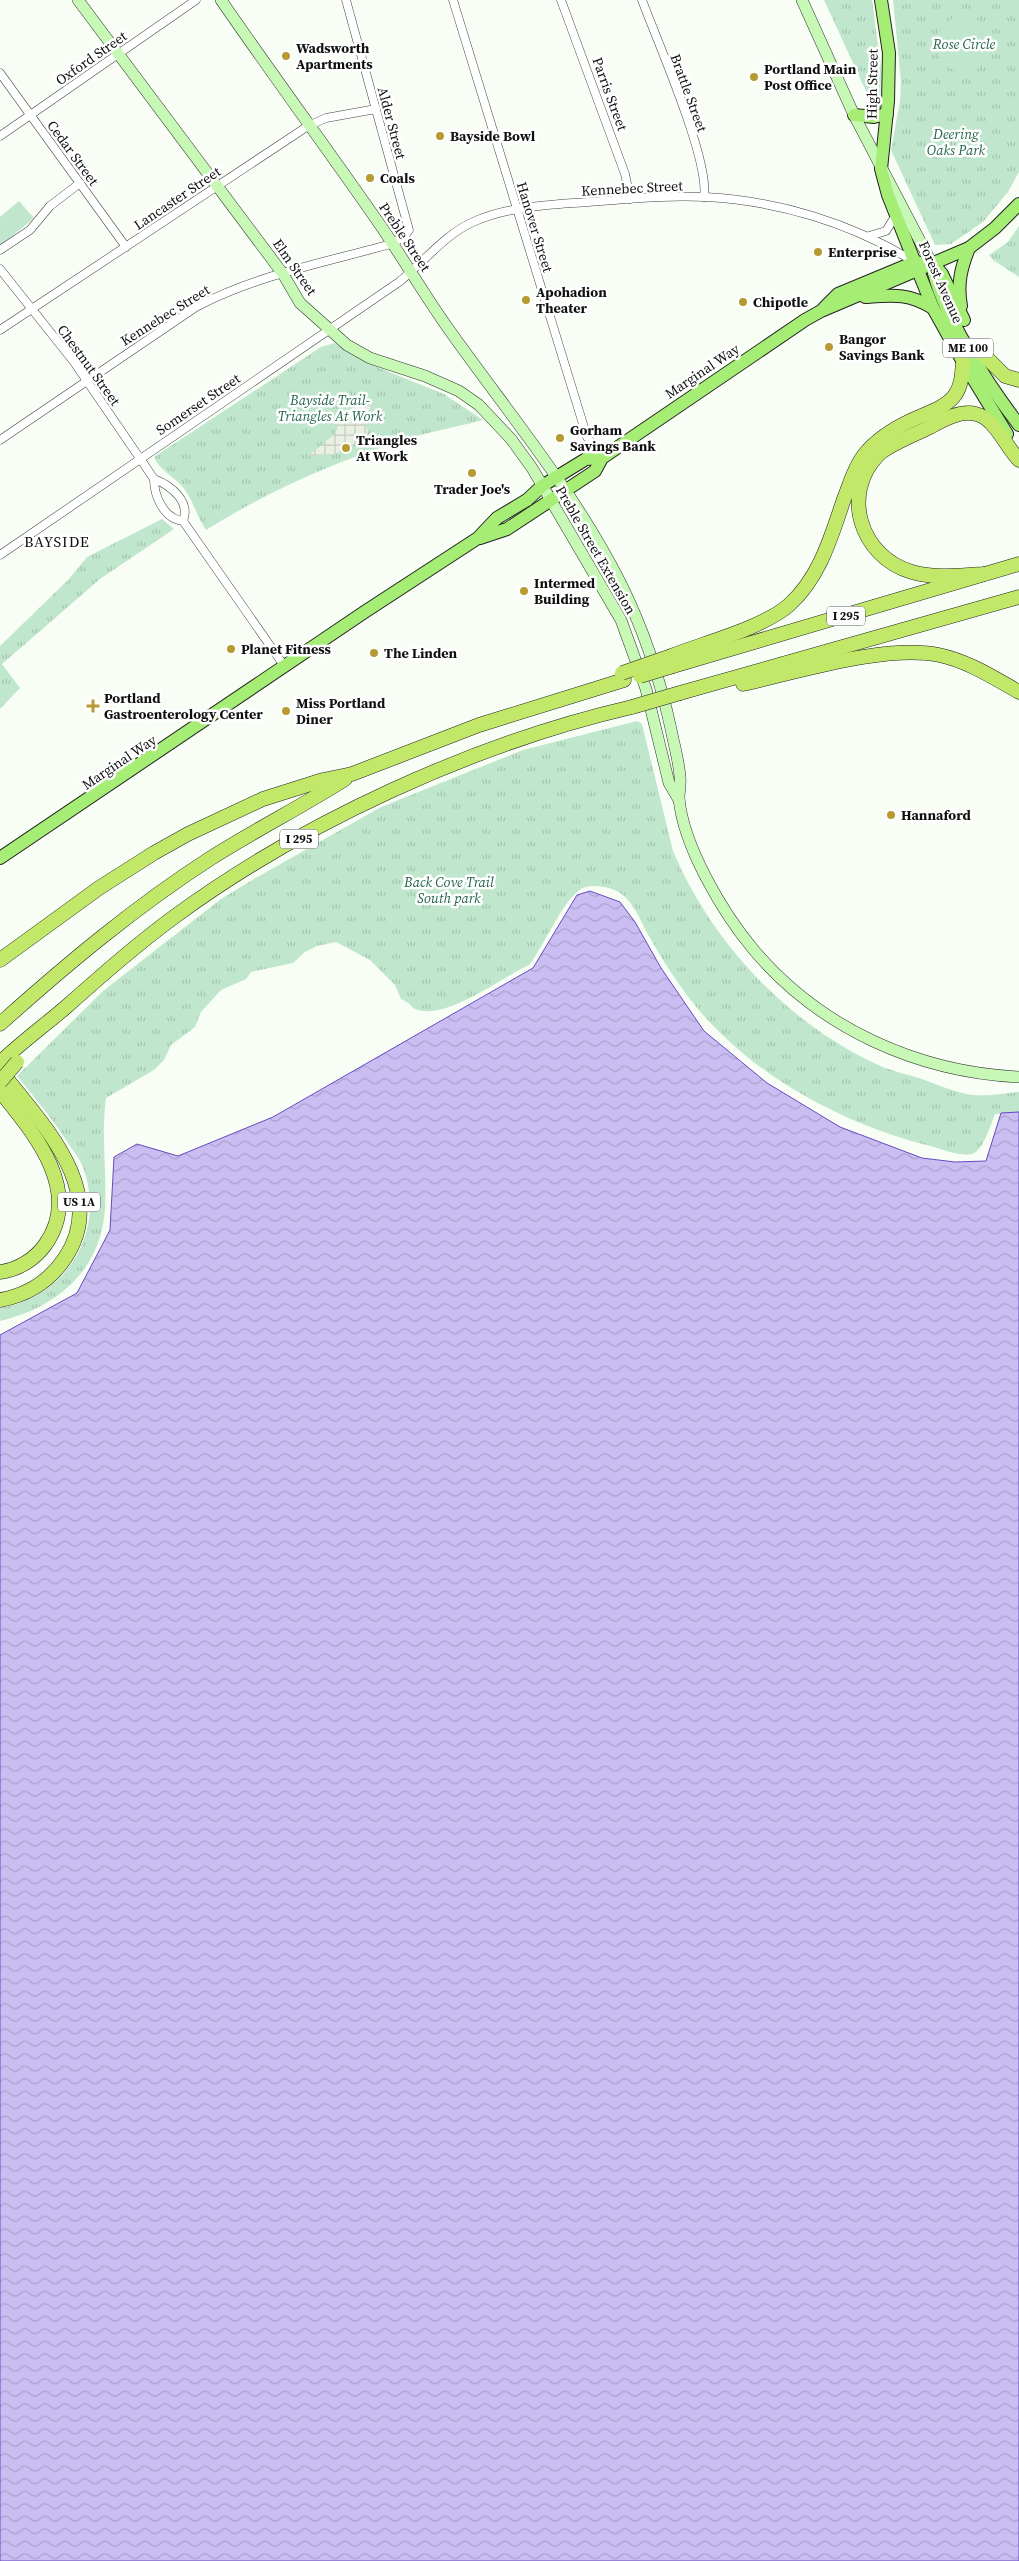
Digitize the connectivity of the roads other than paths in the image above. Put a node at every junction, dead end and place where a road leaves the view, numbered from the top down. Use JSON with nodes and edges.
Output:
{"nodes":[{"id":1,"x":78,"y":0,"type":"edge"},
{"id":2,"x":196,"y":0,"type":"edge"},
{"id":3,"x":221,"y":0,"type":"edge"},
{"id":4,"x":346,"y":0,"type":"edge"},
{"id":5,"x":453,"y":0,"type":"edge"},
{"id":6,"x":561,"y":0,"type":"edge"},
{"id":7,"x":642,"y":0,"type":"edge"},
{"id":8,"x":802,"y":0,"type":"edge"},
{"id":9,"x":881,"y":0,"type":"edge"},
{"id":10,"x":118,"y":56,"type":"junction"},
{"id":11,"x":0,"y":73,"type":"edge"},
{"id":12,"x":376,"y":109,"type":"junction"},
{"id":13,"x":887,"y":114,"type":"junction"},
{"id":14,"x":31,"y":115,"type":"junction"},
{"id":15,"x":854,"y":115,"type":"junction"},
{"id":16,"x":308,"y":126,"type":"junction"},
{"id":17,"x":0,"y":136,"type":"edge"},
{"id":18,"x":881,"y":169,"type":"junction"},
{"id":19,"x":80,"y":183,"type":"junction"},
{"id":20,"x":217,"y":186,"type":"junction"},
{"id":21,"x":704,"y":197,"type":"junction"},
{"id":22,"x":630,"y":199,"type":"junction"},
{"id":23,"x":1019,"y":204,"type":"edge"},
{"id":24,"x":517,"y":211,"type":"junction"},
{"id":25,"x":896,"y":216,"type":"junction"},
{"id":26,"x":869,"y":236,"type":"junction"},
{"id":27,"x":391,"y":244,"type":"junction"},
{"id":28,"x":126,"y":247,"type":"junction"},
{"id":29,"x":969,"y":248,"type":"junction"},
{"id":30,"x":0,"y":250,"type":"edge"},
{"id":31,"x":932,"y":264,"type":"junction"},
{"id":32,"x":917,"y":267,"type":"junction"},
{"id":33,"x":0,"y":269,"type":"edge"},
{"id":34,"x":410,"y":273,"type":"junction"},
{"id":35,"x":283,"y":274,"type":"junction"},
{"id":36,"x":853,"y":298,"type":"junction"},
{"id":37,"x":933,"y":308,"type":"junction"},
{"id":38,"x":32,"y":309,"type":"junction"},
{"id":39,"x":821,"y":311,"type":"junction"},
{"id":40,"x":965,"y":323,"type":"junction"},
{"id":41,"x":0,"y":330,"type":"edge"},
{"id":42,"x":329,"y":330,"type":"junction"},
{"id":43,"x":979,"y":350,"type":"junction"},
{"id":44,"x":963,"y":362,"type":"junction"},
{"id":45,"x":86,"y":380,"type":"junction"},
{"id":46,"x":1019,"y":380,"type":"edge"},
{"id":47,"x":1019,"y":412,"type":"edge"},
{"id":48,"x":1019,"y":425,"type":"edge"},
{"id":49,"x":0,"y":440,"type":"edge"},
{"id":50,"x":1019,"y":451,"type":"edge"},
{"id":51,"x":602,"y":458,"type":"junction"},
{"id":52,"x":140,"y":459,"type":"junction"},
{"id":53,"x":1019,"y":460,"type":"edge"},
{"id":54,"x":558,"y":476,"type":"junction"},
{"id":55,"x":154,"y":480,"type":"junction"},
{"id":56,"x":542,"y":486,"type":"junction"},
{"id":57,"x":566,"y":489,"type":"junction"},
{"id":58,"x":550,"y":500,"type":"junction"},
{"id":59,"x":183,"y":521,"type":"junction"},
{"id":60,"x":478,"y":538,"type":"junction"},
{"id":61,"x":0,"y":555,"type":"edge"},
{"id":62,"x":1019,"y":564,"type":"edge"},
{"id":63,"x":984,"y":574,"type":"junction"},
{"id":64,"x":1019,"y":597,"type":"edge"},
{"id":65,"x":672,"y":661,"type":"junction"},
{"id":66,"x":285,"y":667,"type":"junction"},
{"id":67,"x":1019,"y":692,"type":"edge"},
{"id":68,"x":681,"y":695,"type":"junction"},
{"id":69,"x":352,"y":774,"type":"junction"},
{"id":70,"x":679,"y":800,"type":"junction"},
{"id":71,"x":0,"y":858,"type":"edge"},
{"id":72,"x":0,"y":960,"type":"edge"},
{"id":73,"x":0,"y":1024,"type":"edge"},
{"id":74,"x":14,"y":1057,"type":"junction"},
{"id":75,"x":0,"y":1064,"type":"edge"},
{"id":76,"x":0,"y":1070,"type":"edge"},
{"id":77,"x":1019,"y":1078,"type":"edge"},
{"id":78,"x":0,"y":1082,"type":"edge"},
{"id":79,"x":0,"y":1091,"type":"edge"},
{"id":80,"x":0,"y":1272,"type":"edge"},
{"id":81,"x":0,"y":1300,"type":"edge"}],
"edges":[{"from":1,"to":10,"type":"main road","name":"Elm Street"},
{"from":2,"to":10,"type":"street","name":"Oxford Street"},
{"from":3,"to":16,"type":"main road","name":"Preble Street"},
{"from":4,"to":12,"type":"street","name":"Alder Street"},
{"from":5,"to":24,"type":"street","name":"Hanover Street"},
{"from":6,"to":22,"type":"street","name":"Parris Street"},
{"from":7,"to":21,"type":"street","name":"Brattle Street"},
{"from":8,"to":15,"type":"main road","name":"Forest Avenue","number":"ME 100"},
{"from":9,"to":13,"type":"main road","name":"High Street"},
{"from":10,"to":14,"type":"street","name":"Oxford Street"},
{"from":10,"to":20,"type":"main road","name":"Elm Street"},
{"from":11,"to":14,"type":"street","name":"Cedar Street"},
{"from":12,"to":16,"type":"street","name":"Lancaster Street"},
{"from":12,"to":27,"type":"street","name":"Alder Street"},
{"from":13,"to":15,"type":"main road"},
{"from":13,"to":18,"type":"main road","name":"High Street"},
{"from":14,"to":17,"type":"street","name":"Oxford Street"},
{"from":14,"to":19,"type":"street","name":"Cedar Street"},
{"from":15,"to":18,"type":"main road","name":"Forest Avenue","number":"ME 100"},
{"from":16,"to":20,"type":"street","name":"Lancaster Street"},
{"from":16,"to":27,"type":"main road","name":"Preble Street"},
{"from":18,"to":25,"type":"main road","name":"Forest Avenue","number":"ME 100"},
{"from":18,"to":31,"type":"main road","name":"Forest Avenue","number":"ME 100"},
{"from":19,"to":28,"type":"street","name":"Cedar Street"},
{"from":19,"to":30,"type":"street"},
{"from":20,"to":28,"type":"street","name":"Lancaster Street"},
{"from":20,"to":35,"type":"main road","name":"Elm Street"},
{"from":21,"to":22,"type":"street","name":"Kennebec Street"},
{"from":21,"to":26,"type":"street","name":"Kennebec Street"},
{"from":22,"to":24,"type":"street","name":"Kennebec Street"},
{"from":23,"to":29,"type":"main road"},
{"from":24,"to":34,"type":"street","name":"Kennebec Street"},
{"from":24,"to":51,"type":"street","name":"Hanover Street"},
{"from":25,"to":26,"type":"street"},
{"from":25,"to":32,"type":"main road","name":"Forest Avenue","number":"ME 100"},
{"from":26,"to":32,"type":"street","name":"Kennebec Street"},
{"from":27,"to":34,"type":"main road","name":"Preble Street"},
{"from":27,"to":35,"type":"street","name":"Kennebec Street"},
{"from":28,"to":38,"type":"street","name":"Lancaster Street"},
{"from":29,"to":31,"type":"main road"},
{"from":29,"to":40,"type":"main road"},
{"from":31,"to":32,"type":"main road","name":"Marginal Way"},
{"from":31,"to":40,"type":"main road"},
{"from":31,"to":48,"type":"main road","name":"Forest Avenue","number":"ME 100"},
{"from":32,"to":36,"type":"main road","name":"Marginal Way"},
{"from":32,"to":37,"type":"main road","name":"Forest Avenue","number":"ME 100"},
{"from":32,"to":39,"type":"main road","name":"Marginal Way"},
{"from":33,"to":38,"type":"street","name":"Chestnut Street"},
{"from":34,"to":42,"type":"street","name":"Somerset Street"},
{"from":34,"to":54,"type":"main road","name":"Preble Street"},
{"from":35,"to":42,"type":"main road","name":"Elm Street"},
{"from":35,"to":45,"type":"street","name":"Kennebec Street"},
{"from":36,"to":37,"type":"main road"},
{"from":36,"to":39,"type":"main road","name":"Marginal Way"},
{"from":37,"to":44,"type":"main road","name":"Forest Avenue","number":"ME 100"},
{"from":38,"to":41,"type":"street","name":"Lancaster Street"},
{"from":38,"to":45,"type":"street","name":"Chestnut Street"},
{"from":39,"to":51,"type":"main road","name":"Marginal Way"},
{"from":40,"to":43,"type":"main road"},
{"from":42,"to":52,"type":"street","name":"Somerset Street"},
{"from":42,"to":56,"type":"main road","name":"Elm Street"},
{"from":43,"to":46,"type":"highway"},
{"from":43,"to":47,"type":"main road"},
{"from":44,"to":50,"type":"main road","name":"Forest Avenue","number":"ME 100"},
{"from":44,"to":65,"type":"highway"},
{"from":45,"to":49,"type":"street","name":"Kennebec Street"},
{"from":45,"to":52,"type":"street","name":"Chestnut Street"},
{"from":51,"to":54,"type":"main road","name":"Marginal Way"},
{"from":51,"to":57,"type":"main road","name":"Marginal Way"},
{"from":52,"to":55,"type":"street","name":"Chestnut Street"},
{"from":52,"to":61,"type":"street","name":"Somerset Street"},
{"from":53,"to":63,"type":"highway"},
{"from":54,"to":56,"type":"main road","name":"Marginal Way"},
{"from":54,"to":57,"type":"main road","name":"Preble Street"},
{"from":55,"to":59,"type":"street","name":"Chestnut Street"},
{"from":55,"to":59,"type":"street","name":"Chestnut Street"},
{"from":56,"to":58,"type":"main road","name":"Preble Street Extension"},
{"from":56,"to":60,"type":"main road","name":"Marginal Way"},
{"from":57,"to":58,"type":"main road","name":"Marginal Way"},
{"from":57,"to":70,"type":"main road","name":"Preble Street Extension"},
{"from":58,"to":60,"type":"main road","name":"Marginal Way"},
{"from":58,"to":70,"type":"main road","name":"Preble Street Extension"},
{"from":59,"to":66,"type":"street","name":"Chestnut Street"},
{"from":60,"to":66,"type":"main road","name":"Marginal Way"},
{"from":62,"to":63,"type":"highway","number":"I 295"},
{"from":63,"to":65,"type":"highway","number":"I 295"},
{"from":64,"to":68,"type":"highway","number":"I 295"},
{"from":65,"to":69,"type":"highway","number":"I 295","bridge":true},
{"from":66,"to":71,"type":"main road","name":"Marginal Way"},
{"from":67,"to":68,"type":"highway"},
{"from":68,"to":74,"type":"highway","number":"I 295","bridge":true},
{"from":69,"to":72,"type":"highway"},
{"from":69,"to":73,"type":"highway","number":"I 295"},
{"from":70,"to":77,"type":"main road","name":"Preble Street Extension"},
{"from":74,"to":75,"type":"highway"},
{"from":74,"to":78,"type":"highway","bridge":true},
{"from":76,"to":81,"type":"highway","number":"US 1A"},
{"from":79,"to":80,"type":"highway"}]}
